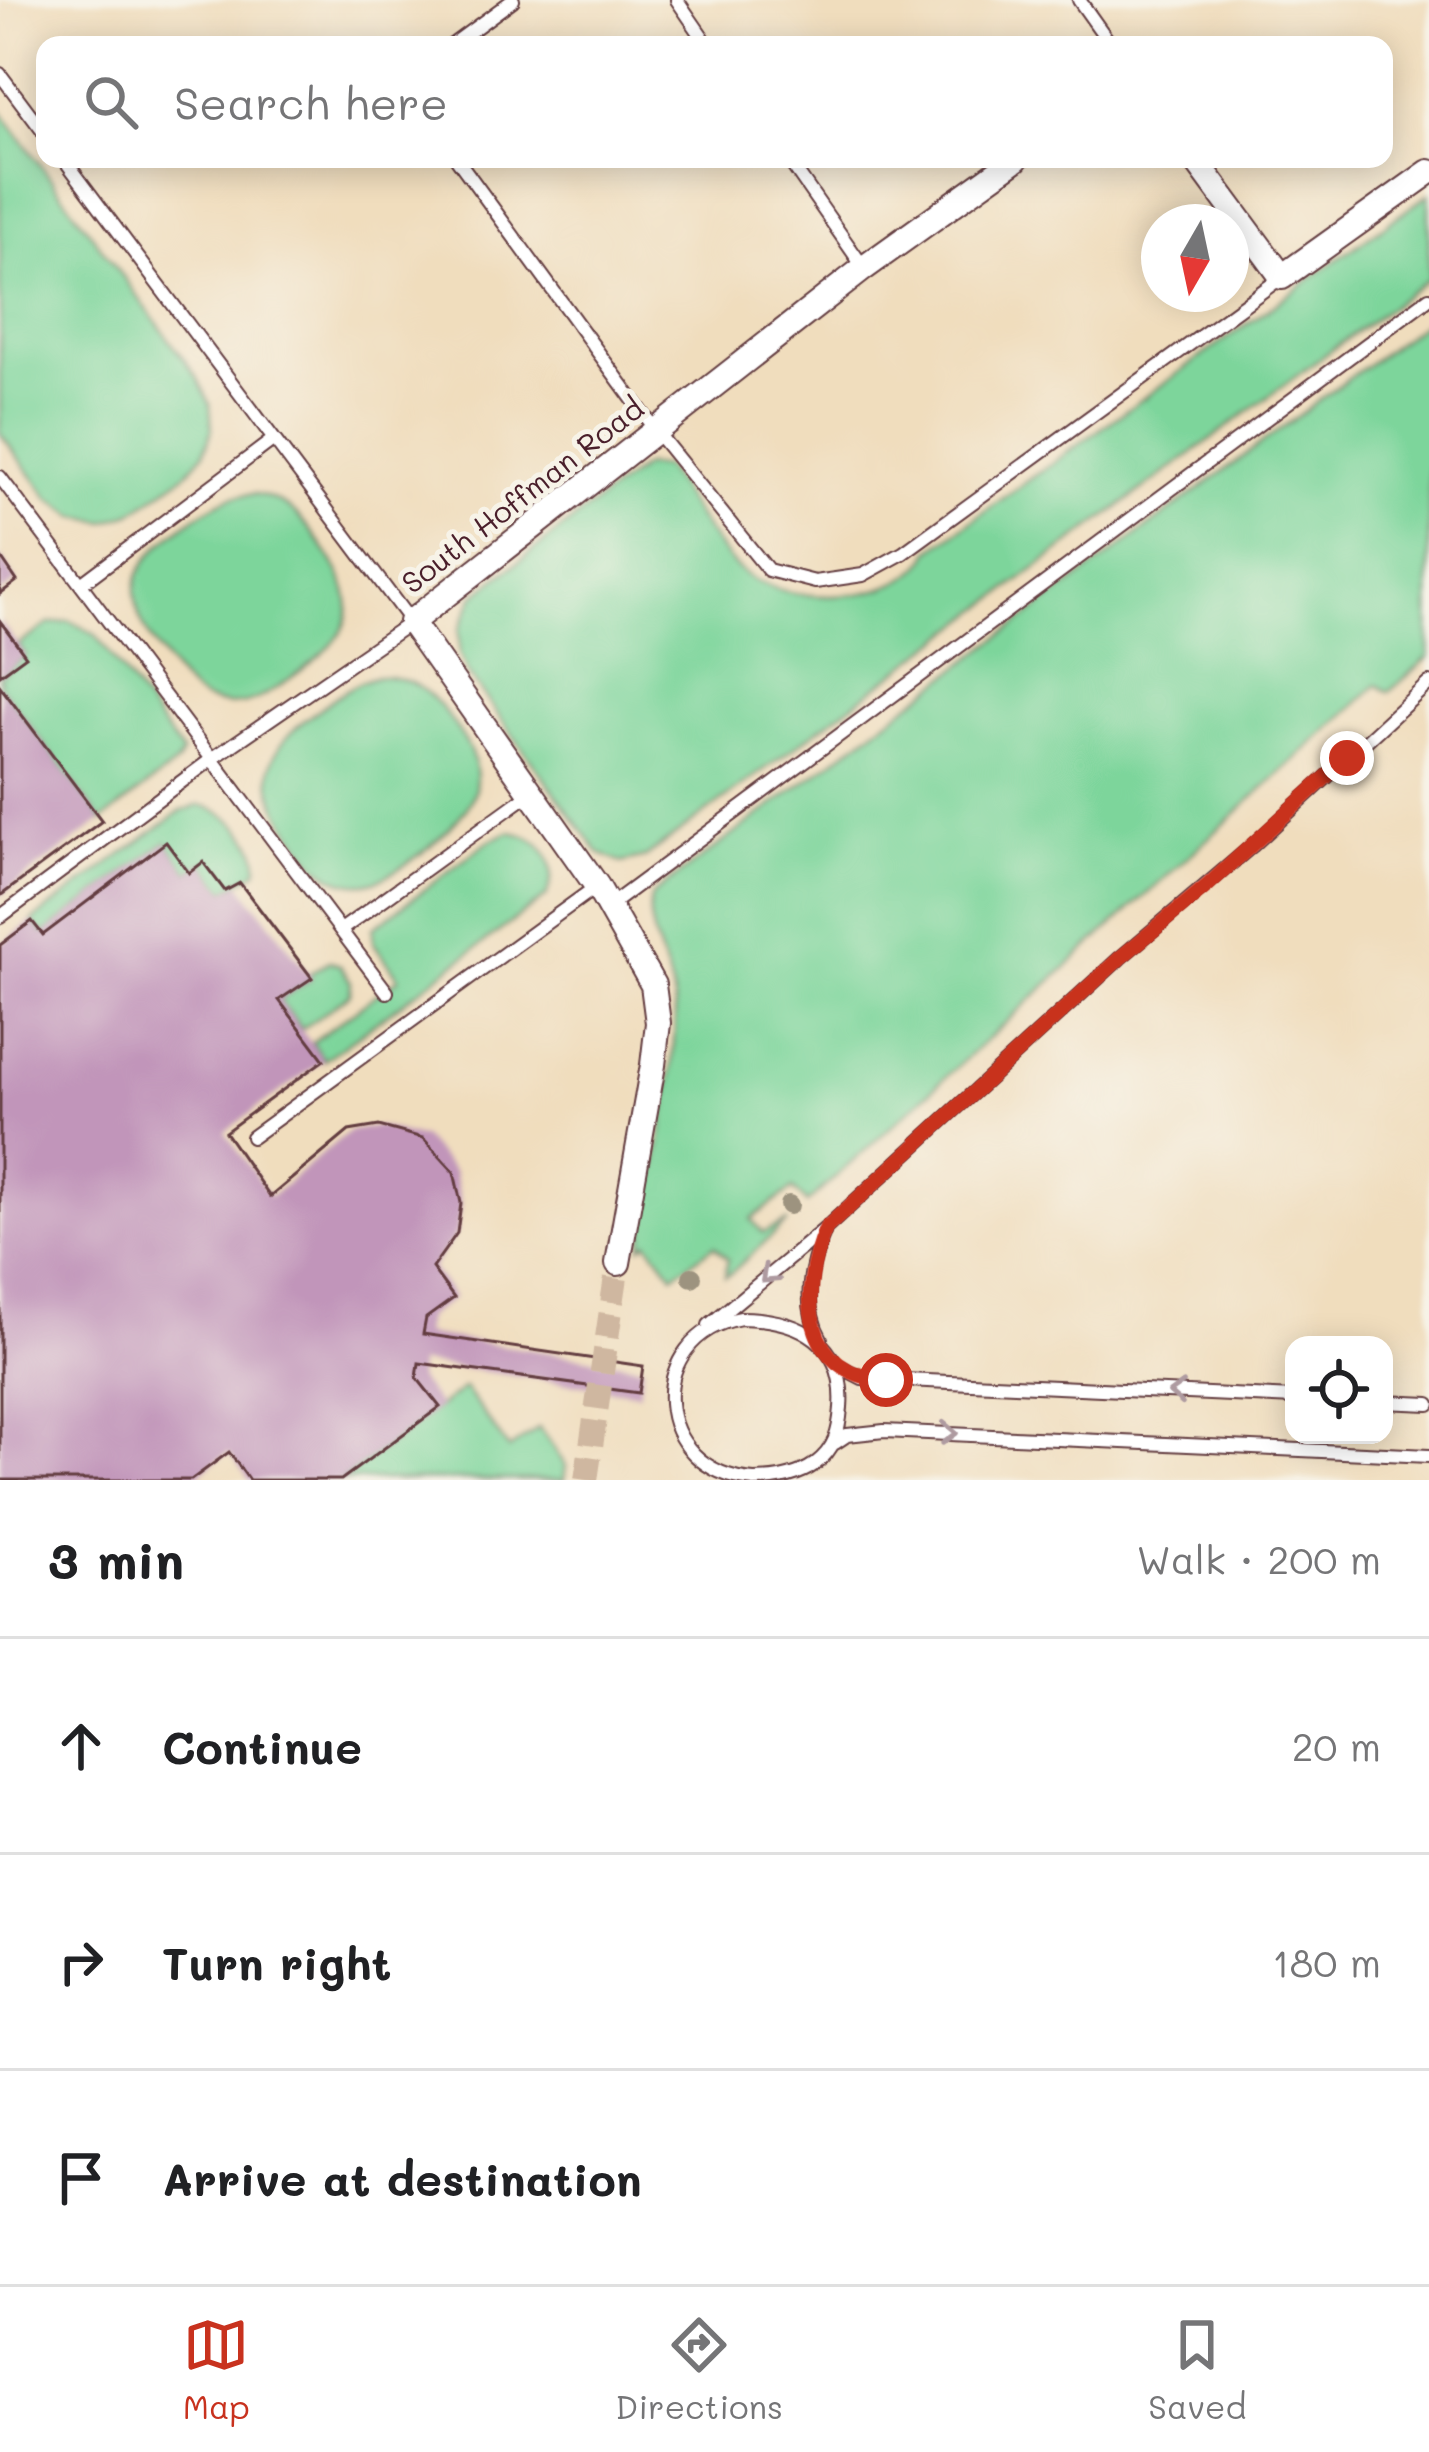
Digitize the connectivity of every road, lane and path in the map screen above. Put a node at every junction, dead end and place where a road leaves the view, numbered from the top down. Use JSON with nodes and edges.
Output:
{"nodes":[{"id":1,"x":513,"y":0,"type":"edge"},
{"id":2,"x":676,"y":0,"type":"edge"},
{"id":3,"x":1079,"y":0,"type":"edge"},
{"id":4,"x":464,"y":36,"type":"edge"},
{"id":5,"x":702,"y":36,"type":"edge"},
{"id":6,"x":1105,"y":36,"type":"edge"},
{"id":7,"x":0,"y":74,"type":"edge"},
{"id":8,"x":36,"y":122,"type":"edge"},
{"id":9,"x":71,"y":168,"type":"edge"},
{"id":10,"x":464,"y":168,"type":"edge"},
{"id":11,"x":794,"y":168,"type":"edge"},
{"id":12,"x":1003,"y":168,"type":"edge"},
{"id":13,"x":1202,"y":168,"type":"edge"},
{"id":14,"x":1429,"y":172,"type":"edge"},
{"id":15,"x":864,"y":268,"type":"junction"},
{"id":16,"x":1282,"y":277,"type":"junction"},
{"id":17,"x":1429,"y":298,"type":"edge"},
{"id":18,"x":655,"y":430,"type":"junction"},
{"id":19,"x":274,"y":439,"type":"junction"},
{"id":20,"x":0,"y":477,"type":"edge"},
{"id":21,"x":81,"y":584,"type":"junction"},
{"id":22,"x":411,"y":622,"type":"junction"},
{"id":23,"x":1429,"y":683,"type":"edge"},
{"id":24,"x":212,"y":759,"type":"junction"},
{"id":25,"x":533,"y":791,"type":"junction"},
{"id":26,"x":603,"y":896,"type":"junction"},
{"id":27,"x":0,"y":916,"type":"edge"},
{"id":28,"x":341,"y":930,"type":"junction"},
{"id":29,"x":387,"y":992,"type":"dead end"},
{"id":30,"x":252,"y":1137,"type":"dead end"},
{"id":31,"x":826,"y":1228,"type":"junction"},
{"id":32,"x":618,"y":1264,"type":"tunnel mouth"},
{"id":33,"x":709,"y":1325,"type":"junction"},
{"id":34,"x":827,"y":1351,"type":"junction"},
{"id":35,"x":838,"y":1365,"type":"junction"},
{"id":36,"x":1285,"y":1398,"type":"edge"},
{"id":37,"x":1393,"y":1402,"type":"edge"},
{"id":38,"x":1429,"y":1404,"type":"edge"},
{"id":39,"x":835,"y":1443,"type":"junction"},
{"id":40,"x":1429,"y":1456,"type":"edge"},
{"id":41,"x":819,"y":1460,"type":"junction"},
{"id":42,"x":699,"y":1462,"type":"junction"},
{"id":43,"x":717,"y":1480,"type":"edge"},
{"id":44,"x":807,"y":1480,"type":"edge"}],
"edges":[{"from":1,"to":4,"type":"lane"},
{"from":2,"to":5,"type":"lane"},
{"from":3,"to":6,"type":"lane"},
{"from":7,"to":8,"type":"lane"},
{"from":9,"to":19,"type":"lane"},
{"from":10,"to":18,"type":"lane"},
{"from":11,"to":15,"type":"lane"},
{"from":12,"to":15,"type":"street","name":"South Hoffman Road"},
{"from":13,"to":16,"type":"street"},
{"from":14,"to":16,"type":"street"},
{"from":15,"to":18,"type":"street","name":"South Hoffman Road"},
{"from":16,"to":18,"type":"lane"},
{"from":17,"to":26,"type":"lane"},
{"from":18,"to":22,"type":"street","name":"South Hoffman Road"},
{"from":19,"to":21,"type":"lane"},
{"from":19,"to":22,"type":"lane"},
{"from":20,"to":21,"type":"lane"},
{"from":21,"to":24,"type":"lane"},
{"from":22,"to":24,"type":"lane"},
{"from":22,"to":25,"type":"street","name":"South Hoffman Road"},
{"from":23,"to":31,"type":"lane"},
{"from":24,"to":27,"type":"lane"},
{"from":24,"to":28,"type":"lane"},
{"from":25,"to":26,"type":"street","name":"South Hoffman Road"},
{"from":25,"to":28,"type":"lane"},
{"from":26,"to":30,"type":"lane"},
{"from":26,"to":32,"type":"street","name":"South Hoffman Road"},
{"from":28,"to":29,"type":"lane"},
{"from":31,"to":33,"type":"lane","one_way":true},
{"from":31,"to":34,"type":"lane"},
{"from":33,"to":34,"type":"lane"},
{"from":33,"to":42,"type":"lane"},
{"from":34,"to":35,"type":"lane"},
{"from":36,"to":35,"type":"lane","one_way":true},
{"from":35,"to":39,"type":"lane"},
{"from":37,"to":38,"type":"lane"},
{"from":39,"to":40,"type":"lane","one_way":true},
{"from":39,"to":41,"type":"lane"},
{"from":41,"to":42,"type":"lane"},
{"from":41,"to":44,"type":"lane"},
{"from":42,"to":43,"type":"lane"}]}
